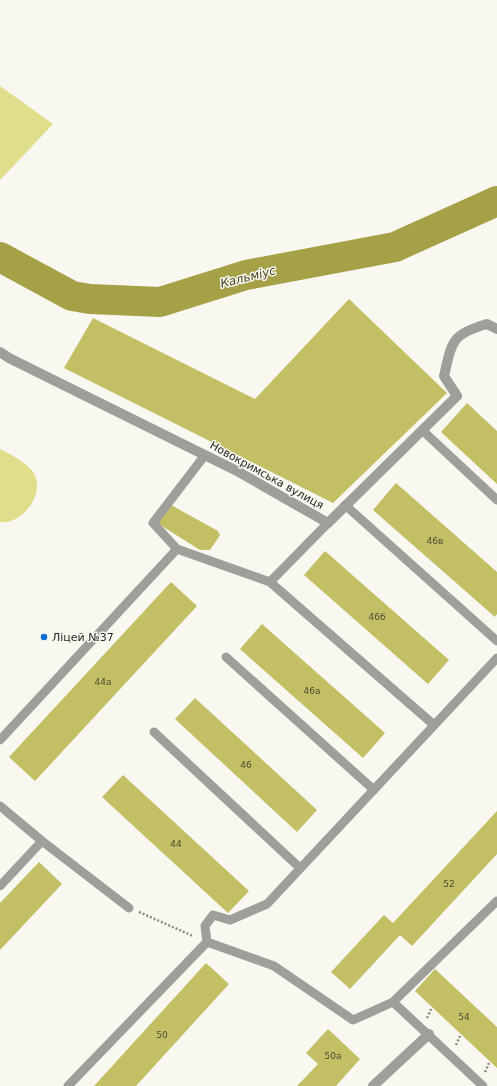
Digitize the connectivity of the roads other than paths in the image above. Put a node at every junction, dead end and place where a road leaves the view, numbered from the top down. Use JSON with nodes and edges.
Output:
{"nodes":[{"id":1,"x":497,"y":329,"type":"edge"},
{"id":2,"x":0,"y":352,"type":"edge"},
{"id":3,"x":422,"y":430,"type":"junction"},
{"id":4,"x":205,"y":455,"type":"junction"},
{"id":5,"x":497,"y":500,"type":"edge"},
{"id":6,"x":345,"y":505,"type":"junction"},
{"id":7,"x":328,"y":523,"type":"junction"},
{"id":8,"x":177,"y":549,"type":"junction"},
{"id":9,"x":270,"y":582,"type":"junction"},
{"id":10,"x":497,"y":641,"type":"edge"},
{"id":11,"x":226,"y":657,"type":"dead end"},
{"id":12,"x":497,"y":658,"type":"edge"},
{"id":13,"x":434,"y":726,"type":"junction"},
{"id":14,"x":154,"y":732,"type":"dead end"},
{"id":15,"x":0,"y":740,"type":"edge"},
{"id":16,"x":374,"y":790,"type":"junction"},
{"id":17,"x":0,"y":806,"type":"edge"},
{"id":18,"x":42,"y":841,"type":"junction"},
{"id":19,"x":300,"y":868,"type":"junction"},
{"id":20,"x":0,"y":886,"type":"edge"},
{"id":21,"x":497,"y":901,"type":"edge"},
{"id":22,"x":129,"y":908,"type":"road end"},
{"id":23,"x":207,"y":942,"type":"junction"},
{"id":24,"x":393,"y":1002,"type":"junction"},
{"id":25,"x":429,"y":1034,"type":"junction"},
{"id":26,"x":68,"y":1086,"type":"edge"},
{"id":27,"x":373,"y":1086,"type":"edge"},
{"id":28,"x":484,"y":1086,"type":"edge"}],
"edges":[{"from":1,"to":3,"type":"street","name":"Новокримська вулиця"},
{"from":2,"to":4,"type":"street","name":"Новокримська вулиця"},
{"from":3,"to":5,"type":"lane"},
{"from":3,"to":6,"type":"street","name":"Новокримська вулиця"},
{"from":4,"to":7,"type":"street","name":"Новокримська вулиця"},
{"from":4,"to":8,"type":"lane"},
{"from":6,"to":7,"type":"street","name":"Новокримська вулиця"},
{"from":6,"to":10,"type":"lane"},
{"from":7,"to":9,"type":"lane"},
{"from":8,"to":9,"type":"lane"},
{"from":8,"to":15,"type":"lane"},
{"from":9,"to":13,"type":"lane"},
{"from":11,"to":16,"type":"lane"},
{"from":12,"to":13,"type":"lane"},
{"from":13,"to":16,"type":"lane"},
{"from":14,"to":19,"type":"lane"},
{"from":16,"to":19,"type":"lane"},
{"from":17,"to":18,"type":"lane"},
{"from":18,"to":20,"type":"lane"},
{"from":18,"to":22,"type":"lane"},
{"from":19,"to":23,"type":"lane"},
{"from":21,"to":24,"type":"lane"},
{"from":23,"to":24,"type":"lane"},
{"from":23,"to":26,"type":"lane"},
{"from":24,"to":25,"type":"lane"},
{"from":25,"to":27,"type":"street"},
{"from":25,"to":28,"type":"lane"}]}
